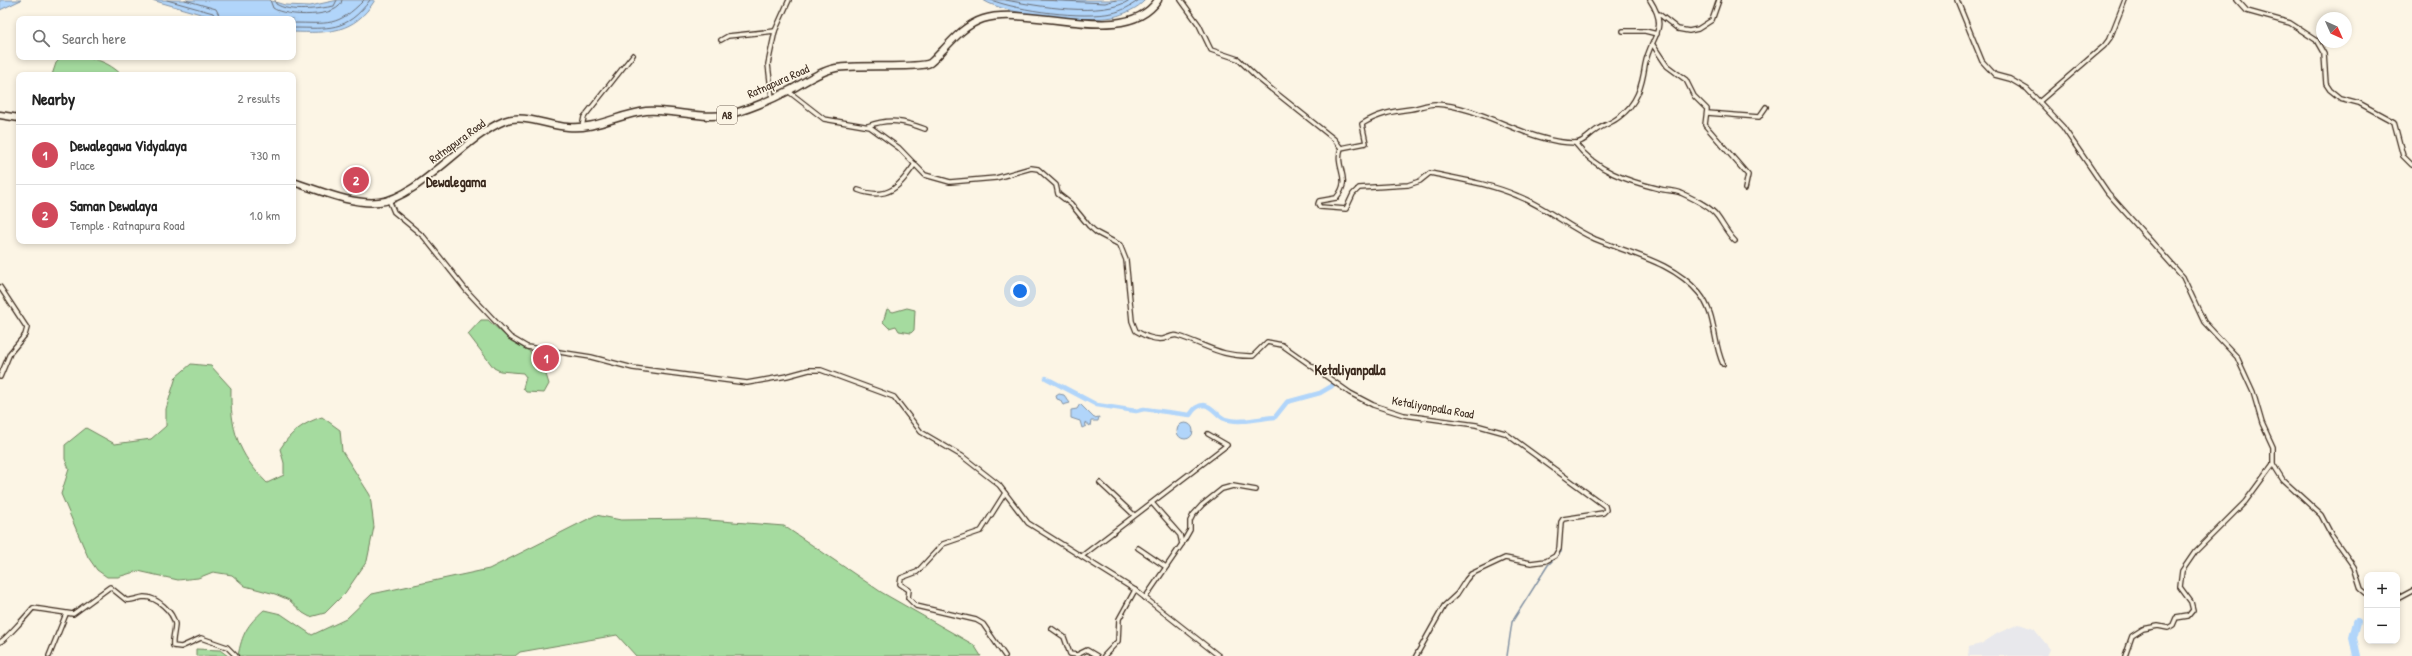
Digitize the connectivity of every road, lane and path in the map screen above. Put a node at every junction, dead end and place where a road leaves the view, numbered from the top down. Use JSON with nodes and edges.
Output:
{"nodes":[{"id":1,"x":789,"y":0,"type":"edge"},
{"id":2,"x":1158,"y":0,"type":"edge"},
{"id":3,"x":1181,"y":0,"type":"edge"},
{"id":4,"x":1650,"y":0,"type":"edge"},
{"id":5,"x":1719,"y":0,"type":"edge"},
{"id":6,"x":1957,"y":0,"type":"edge"},
{"id":7,"x":2125,"y":0,"type":"edge"},
{"id":8,"x":2237,"y":0,"type":"edge"},
{"id":9,"x":1658,"y":14,"type":"junction"},
{"id":10,"x":775,"y":31,"type":"junction"},
{"id":11,"x":1623,"y":31,"type":"dead end"},
{"id":12,"x":1657,"y":34,"type":"junction"},
{"id":13,"x":721,"y":40,"type":"dead end"},
{"id":14,"x":1653,"y":45,"type":"junction"},
{"id":15,"x":633,"y":55,"type":"dead end"},
{"id":16,"x":788,"y":92,"type":"junction"},
{"id":17,"x":772,"y":98,"type":"junction"},
{"id":18,"x":2040,"y":101,"type":"junction"},
{"id":19,"x":1766,"y":107,"type":"dead end"},
{"id":20,"x":1708,"y":113,"type":"junction"},
{"id":21,"x":0,"y":115,"type":"edge"},
{"id":22,"x":16,"y":118,"type":"edge"},
{"id":23,"x":868,"y":126,"type":"junction"},
{"id":24,"x":582,"y":127,"type":"junction"},
{"id":25,"x":925,"y":129,"type":"dead end"},
{"id":26,"x":1575,"y":143,"type":"junction"},
{"id":27,"x":1341,"y":148,"type":"junction"},
{"id":28,"x":914,"y":164,"type":"junction"},
{"id":29,"x":2412,"y":165,"type":"edge"},
{"id":30,"x":296,"y":183,"type":"edge"},
{"id":31,"x":1745,"y":189,"type":"dead end"},
{"id":32,"x":858,"y":190,"type":"dead end"},
{"id":33,"x":389,"y":200,"type":"junction"},
{"id":34,"x":1735,"y":241,"type":"dead end"},
{"id":35,"x":0,"y":287,"type":"edge"},
{"id":36,"x":1723,"y":364,"type":"dead end"},
{"id":37,"x":0,"y":377,"type":"edge"},
{"id":38,"x":1208,"y":434,"type":"dead end"},
{"id":39,"x":2273,"y":464,"type":"junction"},
{"id":40,"x":1100,"y":484,"type":"dead end"},
{"id":41,"x":1256,"y":490,"type":"dead end"},
{"id":42,"x":1005,"y":493,"type":"junction"},
{"id":43,"x":1152,"y":503,"type":"junction"},
{"id":44,"x":1134,"y":515,"type":"junction"},
{"id":45,"x":1182,"y":544,"type":"junction"},
{"id":46,"x":1138,"y":548,"type":"dead end"},
{"id":47,"x":1082,"y":556,"type":"junction"},
{"id":48,"x":1166,"y":567,"type":"junction"},
{"id":49,"x":1135,"y":590,"type":"junction"},
{"id":50,"x":2412,"y":591,"type":"edge"},
{"id":51,"x":2364,"y":592,"type":"edge"},
{"id":52,"x":2400,"y":597,"type":"edge"},
{"id":53,"x":1145,"y":598,"type":"junction"},
{"id":54,"x":66,"y":614,"type":"junction"},
{"id":55,"x":1051,"y":628,"type":"dead end"},
{"id":56,"x":0,"y":642,"type":"edge"},
{"id":57,"x":49,"y":656,"type":"edge"},
{"id":58,"x":236,"y":656,"type":"edge"},
{"id":59,"x":1006,"y":656,"type":"edge"},
{"id":60,"x":1097,"y":656,"type":"edge"},
{"id":61,"x":1104,"y":656,"type":"edge"},
{"id":62,"x":1219,"y":656,"type":"edge"},
{"id":63,"x":1416,"y":656,"type":"edge"},
{"id":64,"x":2125,"y":656,"type":"edge"}],
"edges":[{"from":1,"to":10,"type":"street"},
{"from":2,"to":16,"type":"highway","name":"Ratnapura Road","number":"A8"},
{"from":3,"to":27,"type":"street"},
{"from":4,"to":9,"type":"street"},
{"from":5,"to":9,"type":"street"},
{"from":6,"to":18,"type":"street"},
{"from":7,"to":18,"type":"street"},
{"from":8,"to":29,"type":"street"},
{"from":9,"to":12,"type":"street"},
{"from":10,"to":13,"type":"street"},
{"from":10,"to":17,"type":"street"},
{"from":11,"to":12,"type":"street"},
{"from":12,"to":14,"type":"street"},
{"from":14,"to":20,"type":"street"},
{"from":14,"to":26,"type":"street"},
{"from":15,"to":24,"type":"street"},
{"from":16,"to":17,"type":"highway","name":"Ratnapura Road","number":"A8"},
{"from":16,"to":23,"type":"street","name":"Ketaliyanpalla Road"},
{"from":17,"to":24,"type":"highway","name":"Ratnapura Road","number":"A8"},
{"from":18,"to":39,"type":"street"},
{"from":19,"to":20,"type":"street"},
{"from":20,"to":31,"type":"street"},
{"from":21,"to":22,"type":"highway"},
{"from":23,"to":25,"type":"street"},
{"from":23,"to":28,"type":"street","name":"Ketaliyanpalla Road"},
{"from":24,"to":33,"type":"highway","name":"Ratnapura Road","number":"A8"},
{"from":26,"to":27,"type":"street"},
{"from":26,"to":34,"type":"street"},
{"from":27,"to":36,"type":"street"},
{"from":28,"to":32,"type":"street"},
{"from":28,"to":63,"type":"street","name":"Ketaliyanpalla Road"},
{"from":30,"to":33,"type":"highway","name":"Ratnapura Road","number":"A8"},
{"from":33,"to":42,"type":"street"},
{"from":35,"to":37,"type":"street"},
{"from":38,"to":43,"type":"street"},
{"from":39,"to":51,"type":"street"},
{"from":39,"to":64,"type":"street"},
{"from":40,"to":44,"type":"street"},
{"from":41,"to":45,"type":"street"},
{"from":42,"to":47,"type":"street"},
{"from":42,"to":59,"type":"street"},
{"from":43,"to":44,"type":"street"},
{"from":43,"to":45,"type":"street"},
{"from":44,"to":47,"type":"street"},
{"from":45,"to":48,"type":"street"},
{"from":46,"to":48,"type":"street"},
{"from":47,"to":49,"type":"street"},
{"from":48,"to":53,"type":"street"},
{"from":49,"to":53,"type":"street"},
{"from":49,"to":61,"type":"street"},
{"from":50,"to":52,"type":"street"},
{"from":53,"to":62,"type":"street"},
{"from":54,"to":56,"type":"street"},
{"from":54,"to":57,"type":"street"},
{"from":54,"to":58,"type":"street"},
{"from":55,"to":60,"type":"street"}]}
